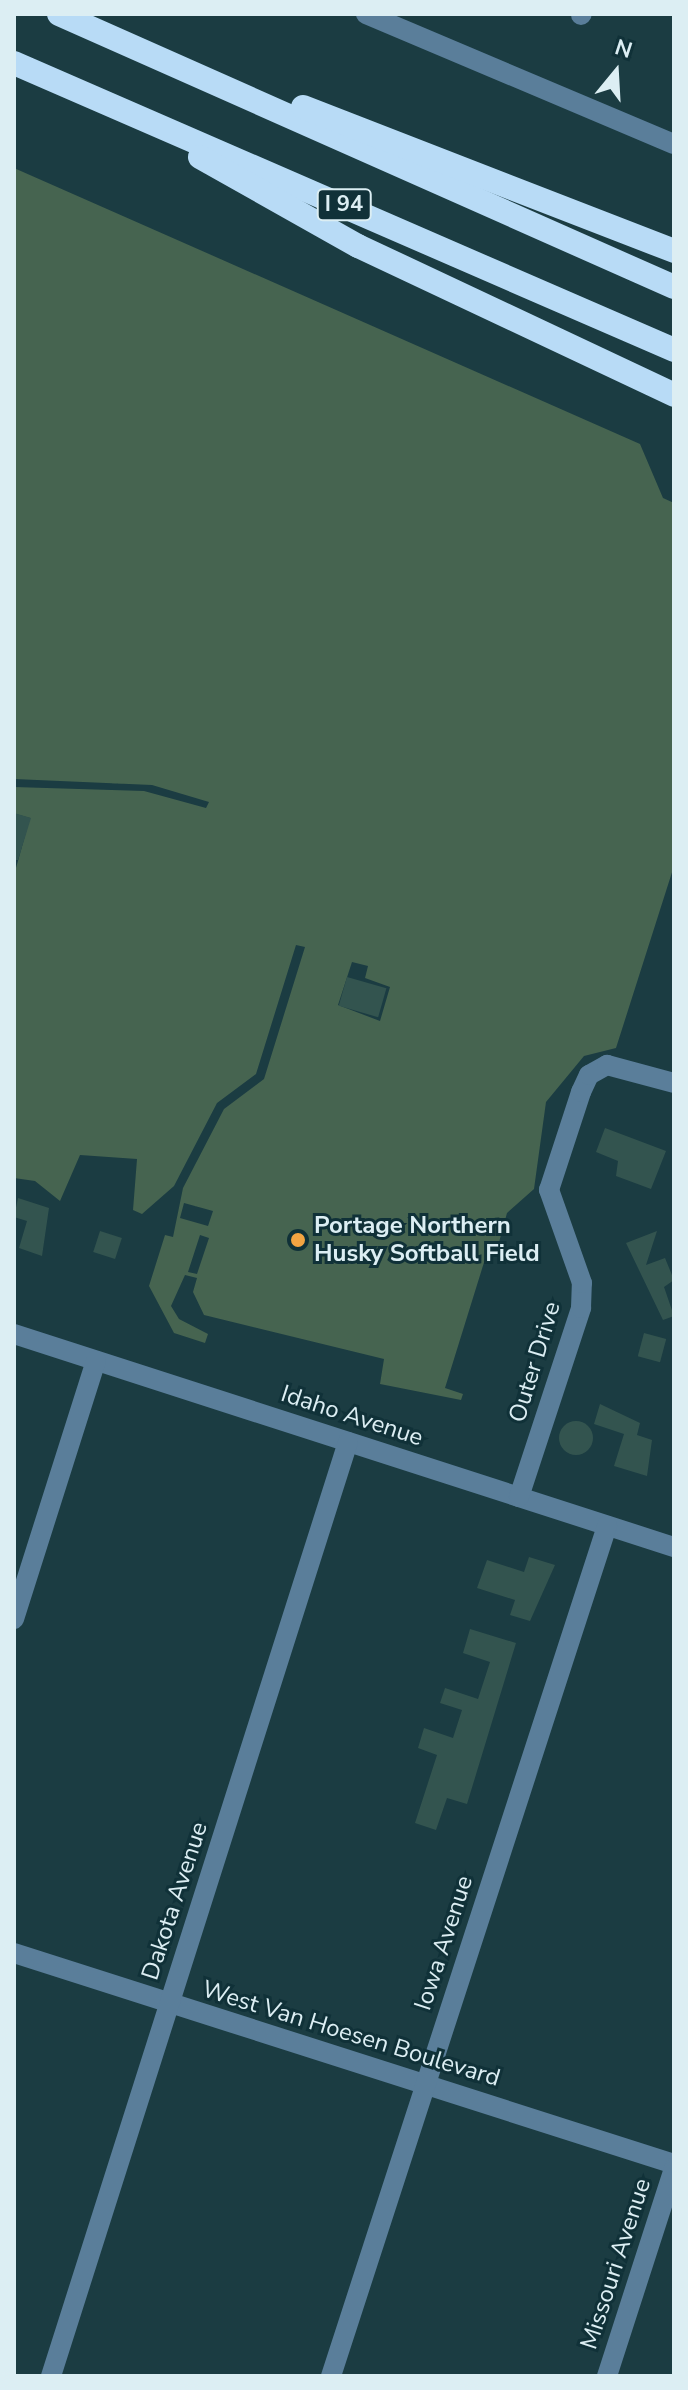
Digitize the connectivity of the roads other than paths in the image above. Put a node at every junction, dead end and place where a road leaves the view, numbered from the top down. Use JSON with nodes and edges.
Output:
{"nodes":[{"id":1,"x":59,"y":14,"type":"edge"},
{"id":2,"x":366,"y":14,"type":"edge"},
{"id":3,"x":144,"y":52,"type":"junction"},
{"id":4,"x":14,"y":63,"type":"edge"},
{"id":5,"x":86,"y":92,"type":"junction"},
{"id":6,"x":674,"y":144,"type":"edge"},
{"id":7,"x":674,"y":251,"type":"edge"},
{"id":8,"x":674,"y":287,"type":"edge"},
{"id":9,"x":674,"y":350,"type":"edge"},
{"id":10,"x":674,"y":395,"type":"edge"},
{"id":11,"x":674,"y":1083,"type":"edge"},
{"id":12,"x":14,"y":1334,"type":"edge"},
{"id":13,"x":96,"y":1361,"type":"junction"},
{"id":14,"x":348,"y":1442,"type":"junction"},
{"id":15,"x":519,"y":1497,"type":"junction"},
{"id":16,"x":607,"y":1526,"type":"junction"},
{"id":17,"x":674,"y":1547,"type":"edge"},
{"id":18,"x":14,"y":1619,"type":"edge"},
{"id":19,"x":14,"y":1953,"type":"edge"},
{"id":20,"x":168,"y":2005,"type":"junction"},
{"id":21,"x":425,"y":2084,"type":"junction"},
{"id":22,"x":674,"y":2166,"type":"edge"},
{"id":23,"x":51,"y":2376,"type":"edge"},
{"id":24,"x":331,"y":2376,"type":"edge"},
{"id":25,"x":607,"y":2376,"type":"edge"}],
"edges":[{"from":1,"to":3,"type":"highway","number":"I 94"},
{"from":2,"to":6,"type":"street"},
{"from":3,"to":7,"type":"highway"},
{"from":3,"to":8,"type":"highway","number":"I 94"},
{"from":4,"to":5,"type":"highway","number":"I 94"},
{"from":5,"to":9,"type":"highway","number":"I 94"},
{"from":5,"to":10,"type":"highway"},
{"from":11,"to":15,"type":"street","name":"Outer Drive"},
{"from":12,"to":13,"type":"street","name":"Idaho Avenue"},
{"from":13,"to":14,"type":"street","name":"Idaho Avenue"},
{"from":13,"to":18,"type":"street"},
{"from":14,"to":15,"type":"street","name":"Idaho Avenue"},
{"from":14,"to":20,"type":"street","name":"Dakota Avenue"},
{"from":15,"to":16,"type":"street","name":"Idaho Avenue"},
{"from":16,"to":17,"type":"street","name":"Idaho Avenue"},
{"from":16,"to":21,"type":"street","name":"Iowa Avenue"},
{"from":19,"to":20,"type":"street","name":"West Van Hoesen Boulevard"},
{"from":20,"to":21,"type":"street","name":"West Van Hoesen Boulevard"},
{"from":20,"to":23,"type":"street","name":"Dakota Avenue"},
{"from":21,"to":22,"type":"street","name":"West Van Hoesen Boulevard"},
{"from":21,"to":24,"type":"street","name":"Iowa Avenue"},
{"from":22,"to":25,"type":"street","name":"Missouri Avenue"}]}
